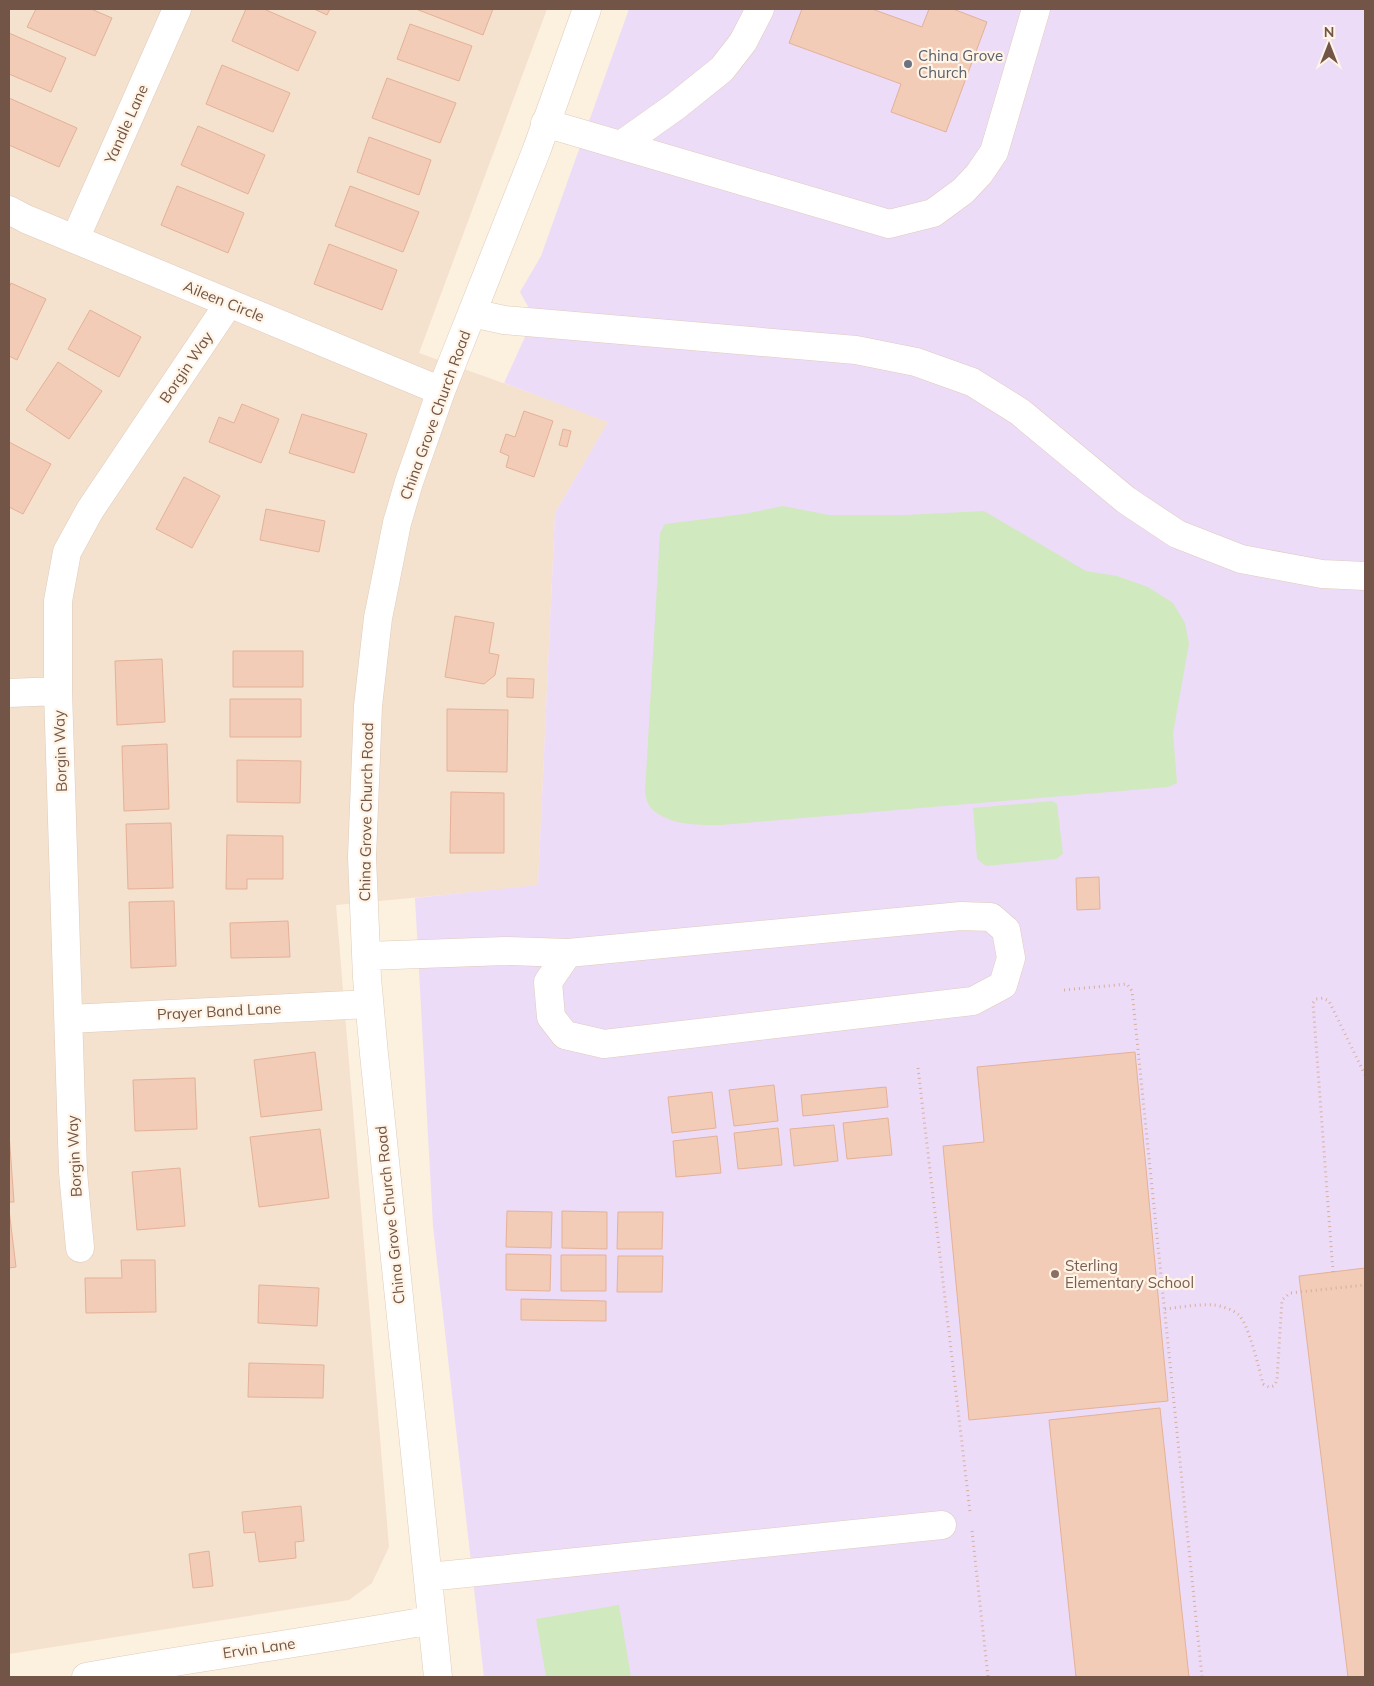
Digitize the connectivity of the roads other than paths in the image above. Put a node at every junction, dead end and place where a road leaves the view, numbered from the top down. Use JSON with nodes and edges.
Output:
{"nodes":[{"id":1,"x":177,"y":9,"type":"edge"},
{"id":2,"x":587,"y":9,"type":"edge"},
{"id":3,"x":760,"y":9,"type":"edge"},
{"id":4,"x":1036,"y":9,"type":"edge"},
{"id":5,"x":545,"y":123,"type":"junction"},
{"id":6,"x":622,"y":145,"type":"junction"},
{"id":7,"x":9,"y":210,"type":"edge"},
{"id":8,"x":75,"y":239,"type":"junction"},
{"id":9,"x":229,"y":303,"type":"junction"},
{"id":10,"x":472,"y":313,"type":"junction"},
{"id":11,"x":441,"y":390,"type":"junction"},
{"id":12,"x":1365,"y":576,"type":"edge"},
{"id":13,"x":58,"y":691,"type":"junction"},
{"id":14,"x":9,"y":693,"type":"edge"},
{"id":15,"x":568,"y":953,"type":"junction"},
{"id":16,"x":366,"y":956,"type":"junction"},
{"id":17,"x":369,"y":1004,"type":"junction"},
{"id":18,"x":69,"y":1019,"type":"junction"},
{"id":19,"x":80,"y":1248,"type":"dead end"},
{"id":20,"x":942,"y":1525,"type":"dead end"},
{"id":21,"x":428,"y":1578,"type":"junction"},
{"id":22,"x":432,"y":1620,"type":"junction"},
{"id":23,"x":86,"y":1677,"type":"edge"},
{"id":24,"x":438,"y":1677,"type":"edge"}],
"edges":[{"from":1,"to":8,"type":"street","name":"Yandle Lane"},
{"from":2,"to":5,"type":"street","name":"China Grove Church Road"},
{"from":3,"to":6,"type":"street"},
{"from":4,"to":6,"type":"street"},
{"from":5,"to":6,"type":"street"},
{"from":5,"to":10,"type":"street","name":"China Grove Church Road"},
{"from":7,"to":8,"type":"street","name":"Aileen Circle"},
{"from":8,"to":9,"type":"street","name":"Aileen Circle"},
{"from":9,"to":11,"type":"street","name":"Aileen Circle"},
{"from":9,"to":13,"type":"street","name":"Borgin Way"},
{"from":10,"to":11,"type":"street","name":"China Grove Church Road"},
{"from":10,"to":12,"type":"street"},
{"from":11,"to":16,"type":"street","name":"China Grove Church Road"},
{"from":13,"to":14,"type":"street"},
{"from":13,"to":18,"type":"street","name":"Borgin Way"},
{"from":15,"to":15,"type":"street"},
{"from":15,"to":16,"type":"street"},
{"from":16,"to":17,"type":"street","name":"China Grove Church Road"},
{"from":17,"to":18,"type":"street","name":"Prayer Band Lane"},
{"from":17,"to":21,"type":"street","name":"China Grove Church Road"},
{"from":18,"to":19,"type":"street","name":"Borgin Way"},
{"from":20,"to":21,"type":"street"},
{"from":21,"to":22,"type":"street","name":"China Grove Church Road"},
{"from":22,"to":23,"type":"street","name":"Ervin Lane"},
{"from":22,"to":24,"type":"street","name":"China Grove Church Road"}]}
